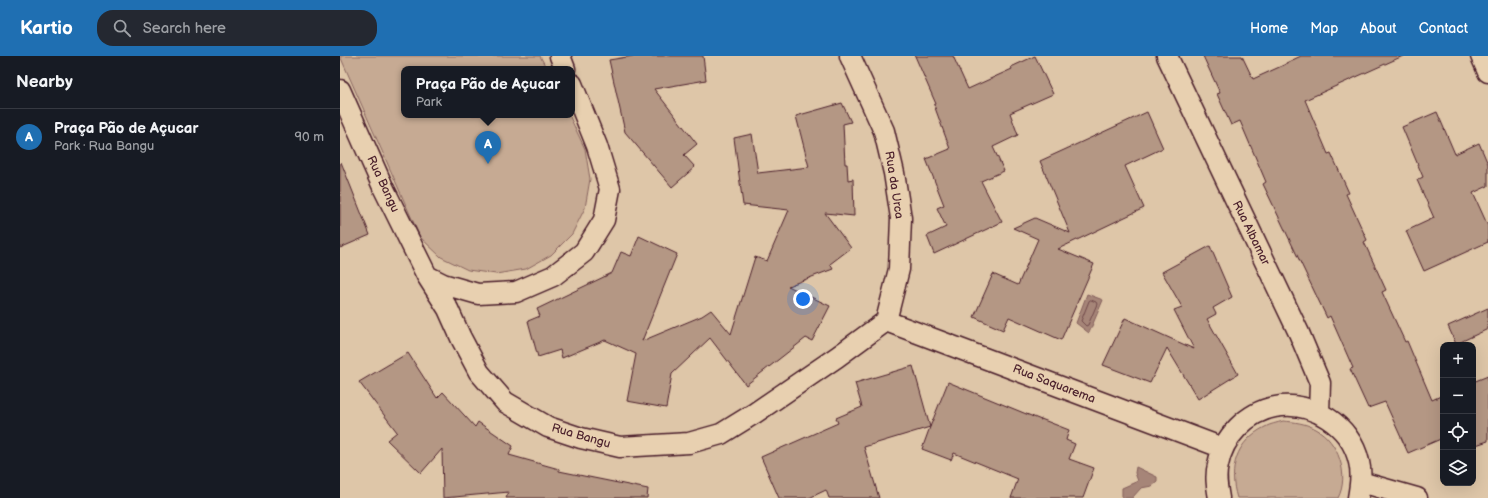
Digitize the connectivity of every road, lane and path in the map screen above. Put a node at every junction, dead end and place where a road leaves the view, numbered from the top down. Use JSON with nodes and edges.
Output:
{"nodes":[{"id":1,"x":560,"y":56,"type":"edge"},
{"id":2,"x":850,"y":56,"type":"edge"},
{"id":3,"x":1167,"y":56,"type":"edge"},
{"id":4,"x":1481,"y":56,"type":"edge"},
{"id":5,"x":564,"y":66,"type":"edge"},
{"id":6,"x":1488,"y":72,"type":"edge"},
{"id":7,"x":340,"y":90,"type":"edge"},
{"id":8,"x":575,"y":92,"type":"edge"},
{"id":9,"x":427,"y":276,"type":"junction"},
{"id":10,"x":886,"y":321,"type":"junction"},
{"id":11,"x":1319,"y":413,"type":"junction"},
{"id":12,"x":1223,"y":448,"type":"junction"},
{"id":13,"x":1360,"y":490,"type":"edge"},
{"id":14,"x":1219,"y":498,"type":"edge"},
{"id":15,"x":1417,"y":498,"type":"edge"}],
"edges":[{"from":1,"to":5,"type":"street"},
{"from":2,"to":10,"type":"street","name":"Rua da Urca"},
{"from":3,"to":11,"type":"street","name":"Rua Albamar"},
{"from":4,"to":6,"type":"street"},
{"from":7,"to":9,"type":"street","name":"Rua Bangu"},
{"from":8,"to":9,"type":"street"},
{"from":9,"to":10,"type":"street","name":"Rua Bangu"},
{"from":10,"to":12,"type":"street","name":"Rua Saquarema"},
{"from":11,"to":12,"type":"street"},
{"from":11,"to":13,"type":"street"},
{"from":12,"to":14,"type":"street"},
{"from":13,"to":15,"type":"street"}]}
